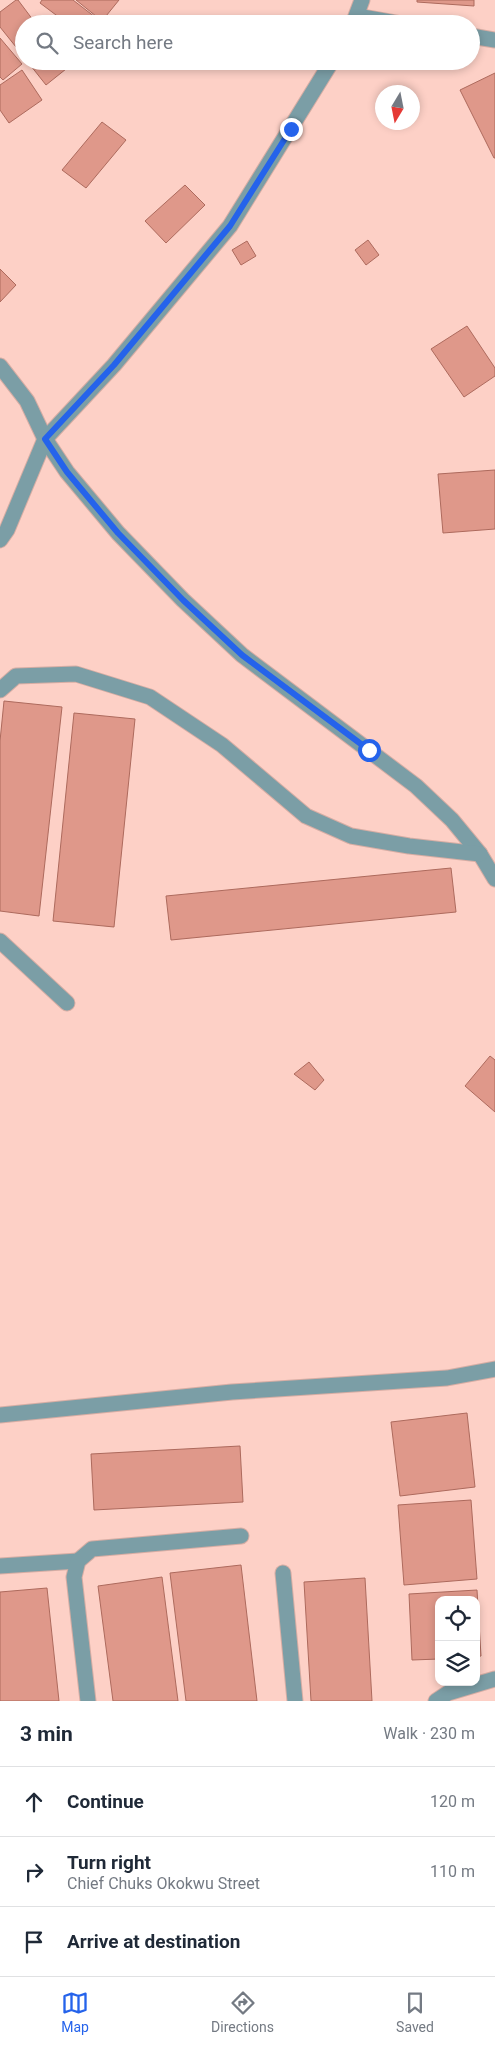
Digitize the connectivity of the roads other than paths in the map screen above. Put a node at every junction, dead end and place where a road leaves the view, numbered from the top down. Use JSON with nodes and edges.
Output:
{"nodes":[{"id":1,"x":362,"y":0,"type":"edge"},
{"id":2,"x":357,"y":15,"type":"edge"},
{"id":3,"x":480,"y":38,"type":"edge"},
{"id":4,"x":495,"y":40,"type":"edge"},
{"id":5,"x":326,"y":70,"type":"edge"},
{"id":6,"x":0,"y":366,"type":"edge"},
{"id":7,"x":45,"y":439,"type":"junction"},
{"id":8,"x":0,"y":540,"type":"edge"},
{"id":9,"x":0,"y":690,"type":"edge"},
{"id":10,"x":480,"y":854,"type":"junction"},
{"id":11,"x":495,"y":879,"type":"edge"},
{"id":12,"x":0,"y":941,"type":"edge"},
{"id":13,"x":67,"y":1003,"type":"dead end"},
{"id":14,"x":495,"y":1369,"type":"edge"},
{"id":15,"x":0,"y":1414,"type":"edge"},
{"id":16,"x":240,"y":1536,"type":"dead end"},
{"id":17,"x":78,"y":1561,"type":"junction"},
{"id":18,"x":0,"y":1566,"type":"edge"},
{"id":19,"x":283,"y":1573,"type":"dead end"},
{"id":20,"x":495,"y":1679,"type":"edge"},
{"id":21,"x":88,"y":1701,"type":"edge"},
{"id":22,"x":295,"y":1701,"type":"edge"},
{"id":23,"x":436,"y":1701,"type":"edge"}],
"edges":[{"from":1,"to":2,"type":"street"},
{"from":3,"to":4,"type":"street"},
{"from":5,"to":7,"type":"street"},
{"from":6,"to":7,"type":"street"},
{"from":7,"to":8,"type":"street"},
{"from":7,"to":10,"type":"street"},
{"from":9,"to":10,"type":"street"},
{"from":10,"to":11,"type":"street"},
{"from":12,"to":13,"type":"street"},
{"from":14,"to":15,"type":"street"},
{"from":16,"to":17,"type":"street"},
{"from":17,"to":18,"type":"street"},
{"from":17,"to":21,"type":"street"},
{"from":19,"to":22,"type":"street"},
{"from":20,"to":23,"type":"street"}]}
